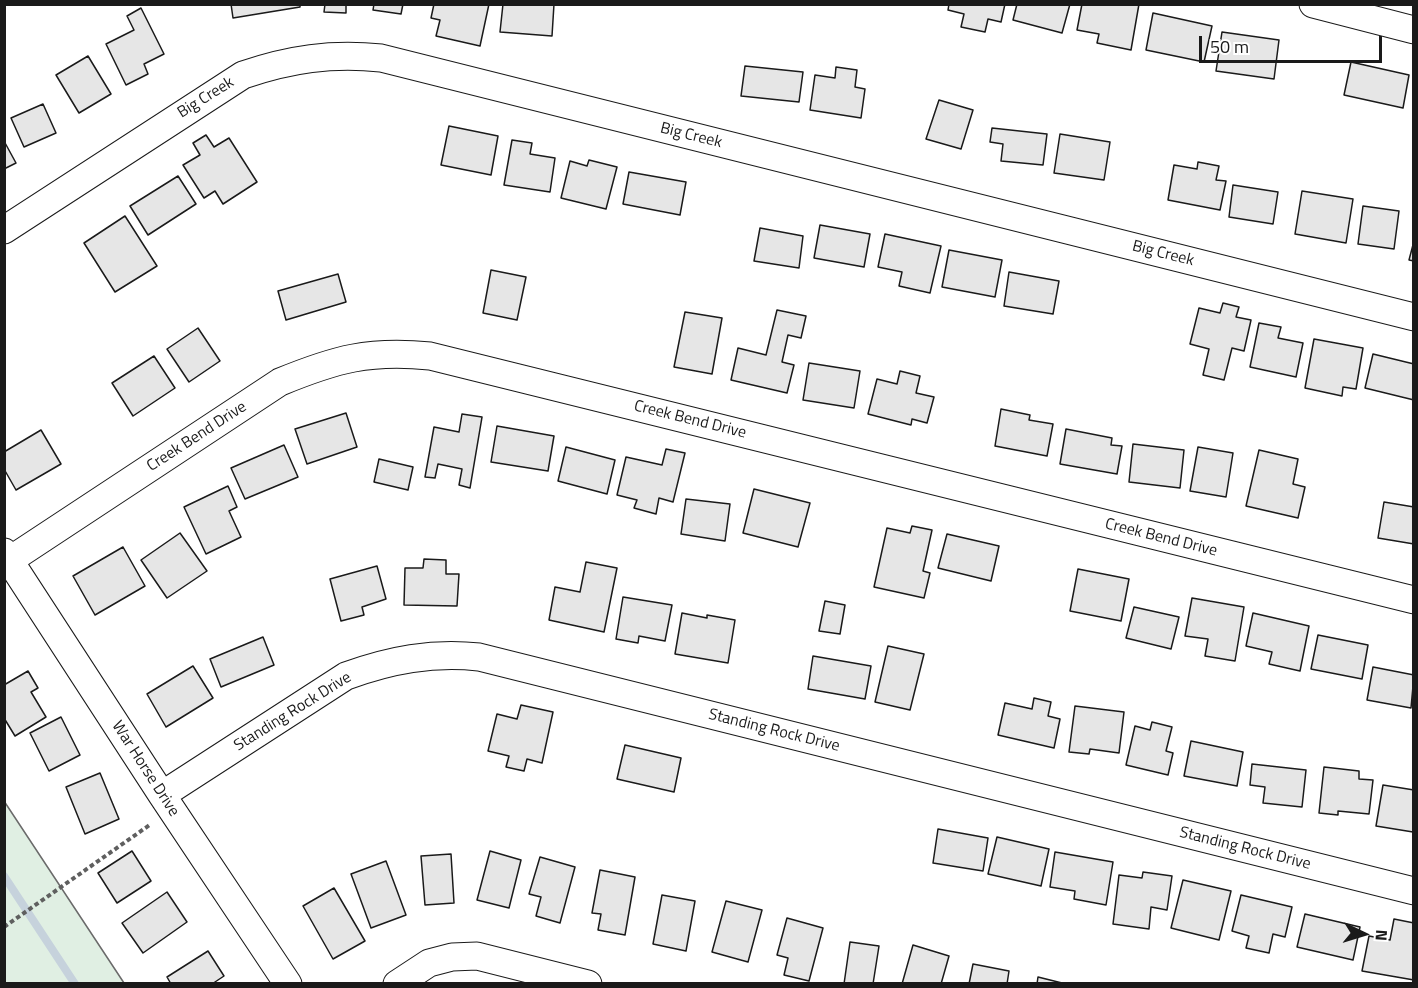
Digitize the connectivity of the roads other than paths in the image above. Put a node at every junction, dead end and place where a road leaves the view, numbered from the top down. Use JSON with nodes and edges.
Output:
{"nodes":[{"id":1,"x":1313,"y":4,"type":"edge"},
{"id":2,"x":1413,"y":30,"type":"edge"},
{"id":3,"x":4,"y":230,"type":"edge"},
{"id":4,"x":1413,"y":317,"type":"edge"},
{"id":5,"x":7,"y":556,"type":"edge"},
{"id":6,"x":1413,"y":600,"type":"edge"},
{"id":7,"x":166,"y":802,"type":"junction"},
{"id":8,"x":1413,"y":891,"type":"edge"},
{"id":9,"x":288,"y":984,"type":"edge"},
{"id":10,"x":397,"y":984,"type":"edge"},
{"id":11,"x":588,"y":984,"type":"edge"}],
"edges":[{"from":1,"to":2,"type":"street"},
{"from":3,"to":4,"type":"street","name":"Big Creek"},
{"from":5,"to":6,"type":"street","name":"Creek Bend Drive"},
{"from":5,"to":7,"type":"street","name":"War Horse Drive"},
{"from":7,"to":8,"type":"street","name":"Standing Rock Drive"},
{"from":7,"to":9,"type":"street","name":"War Horse Drive"},
{"from":10,"to":11,"type":"street"}]}
